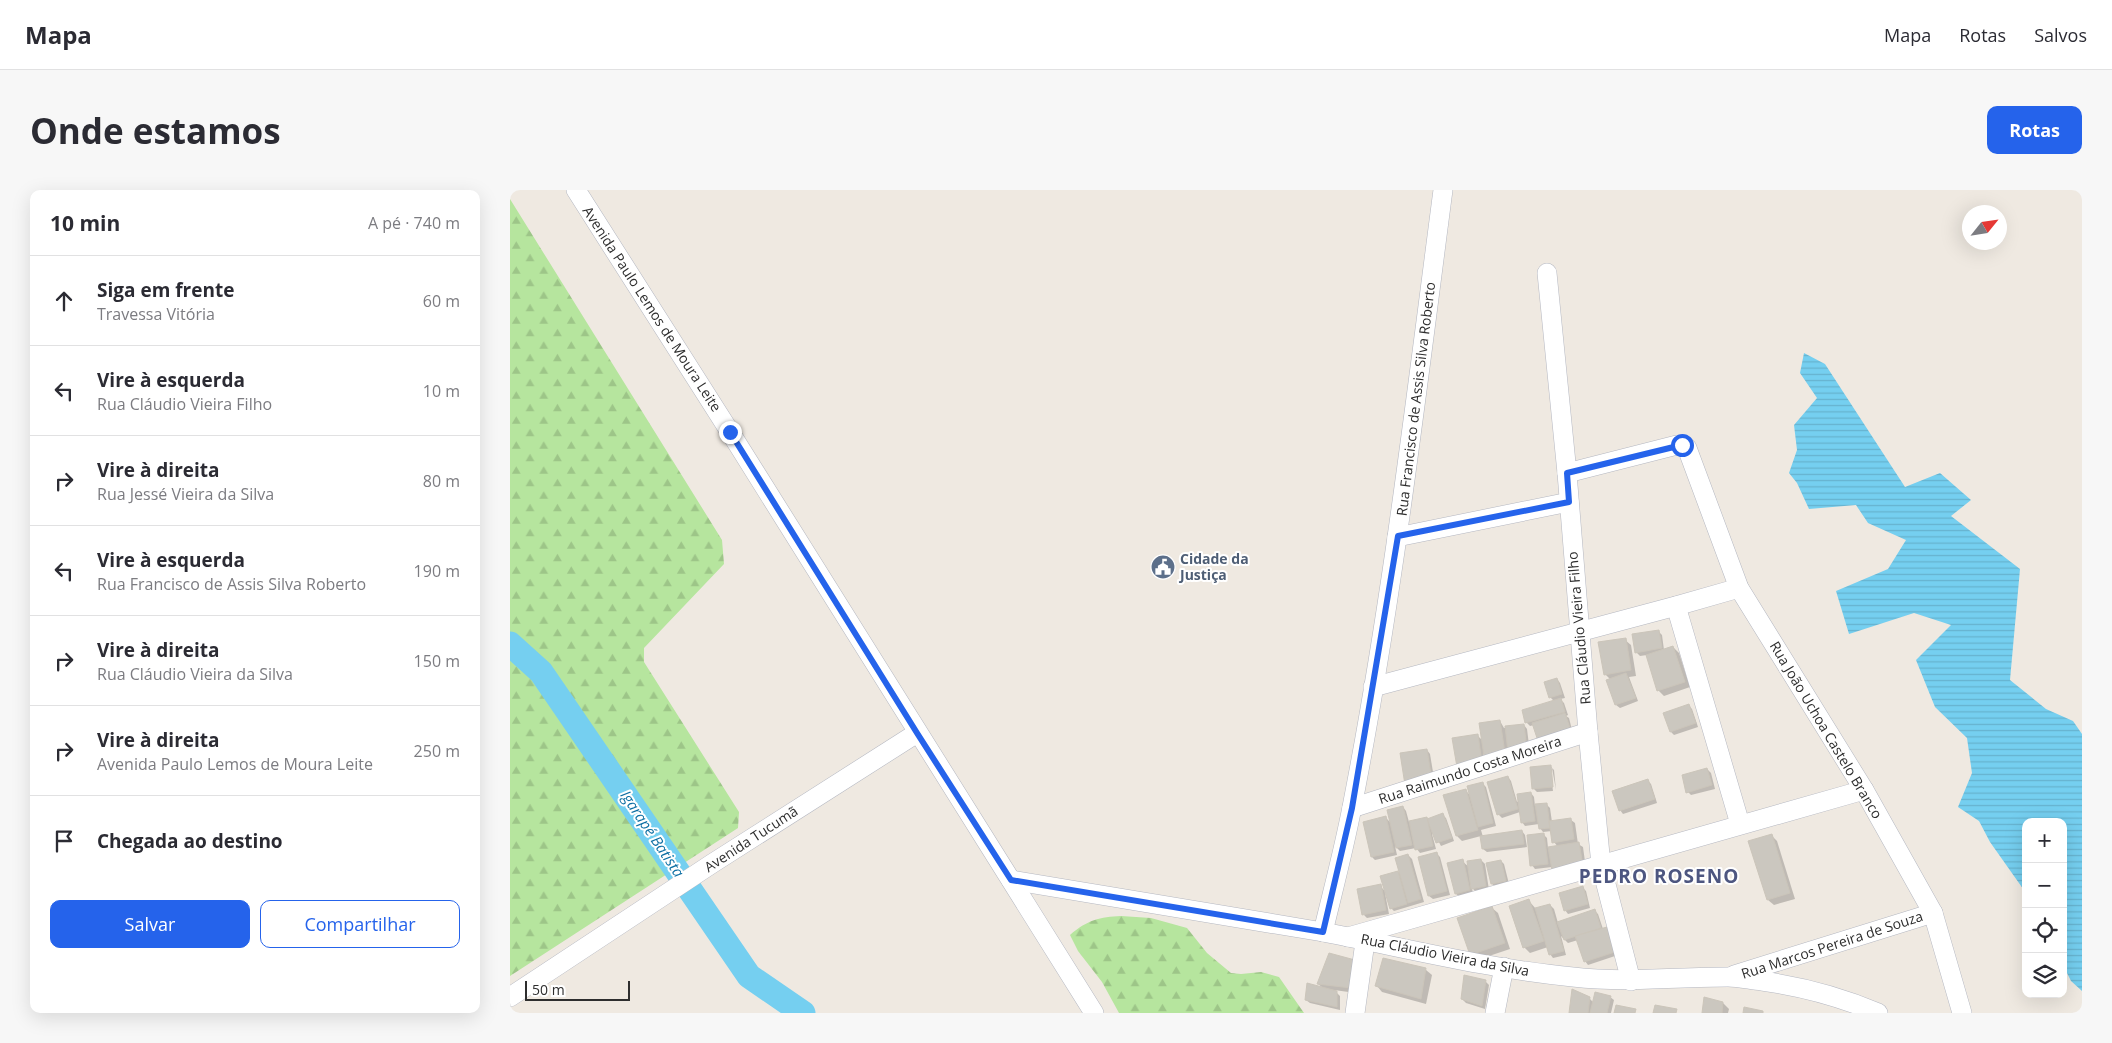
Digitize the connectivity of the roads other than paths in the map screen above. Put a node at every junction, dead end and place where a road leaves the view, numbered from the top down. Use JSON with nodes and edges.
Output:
{"nodes":[{"id":1,"x":576,"y":190,"type":"edge"},
{"id":2,"x":1443,"y":190,"type":"edge"},
{"id":3,"x":1547,"y":273,"type":"dead end"},
{"id":4,"x":1567,"y":473,"type":"junction"},
{"id":5,"x":1569,"y":502,"type":"junction"},
{"id":6,"x":1398,"y":536,"type":"junction"},
{"id":7,"x":1739,"y":588,"type":"junction"},
{"id":8,"x":1676,"y":606,"type":"junction"},
{"id":9,"x":1580,"y":633,"type":"junction"},
{"id":10,"x":1373,"y":687,"type":"junction"},
{"id":11,"x":1588,"y":732,"type":"junction"},
{"id":12,"x":917,"y":733,"type":"junction"},
{"id":13,"x":1864,"y":790,"type":"junction"},
{"id":14,"x":1352,"y":808,"type":"junction"},
{"id":15,"x":1740,"y":824,"type":"junction"},
{"id":16,"x":1601,"y":865,"type":"junction"},
{"id":17,"x":1011,"y":880,"type":"junction"},
{"id":18,"x":1934,"y":913,"type":"junction"},
{"id":19,"x":1323,"y":932,"type":"junction"},
{"id":20,"x":1356,"y":939,"type":"junction"},
{"id":21,"x":1504,"y":967,"type":"junction"},
{"id":22,"x":1730,"y":977,"type":"junction"},
{"id":23,"x":1631,"y":981,"type":"junction"},
{"id":24,"x":510,"y":997,"type":"edge"},
{"id":25,"x":1094,"y":1013,"type":"edge"},
{"id":26,"x":1355,"y":1013,"type":"edge"},
{"id":27,"x":1495,"y":1013,"type":"edge"},
{"id":28,"x":1878,"y":1013,"type":"edge"},
{"id":29,"x":1962,"y":1013,"type":"edge"}],
"edges":[{"from":1,"to":12,"type":"street","name":"Avenida Paulo Lemos de Moura Leite"},
{"from":2,"to":6,"type":"street","name":"Rua Francisco de Assis Silva Roberto"},
{"from":3,"to":4,"type":"street","name":"Rua Cláudio Vieira Filho"},
{"from":4,"to":5,"type":"street","name":"Rua Cláudio Vieira Filho"},
{"from":4,"to":7,"type":"street","name":"Rua João Uchoa Castelo Branco"},
{"from":5,"to":6,"type":"street"},
{"from":5,"to":9,"type":"street","name":"Rua Cláudio Vieira Filho"},
{"from":6,"to":10,"type":"street","name":"Rua Francisco de Assis Silva Roberto"},
{"from":7,"to":8,"type":"street"},
{"from":7,"to":13,"type":"street","name":"Rua João Uchoa Castelo Branco"},
{"from":8,"to":9,"type":"street"},
{"from":8,"to":15,"type":"street"},
{"from":9,"to":10,"type":"street"},
{"from":9,"to":11,"type":"street","name":"Rua Cláudio Vieira Filho"},
{"from":10,"to":14,"type":"street","name":"Rua Francisco de Assis Silva Roberto"},
{"from":11,"to":14,"type":"street","name":"Rua Raimundo Costa Moreira"},
{"from":11,"to":16,"type":"street","name":"Rua Cláudio Vieira Filho"},
{"from":12,"to":17,"type":"street","name":"Avenida Paulo Lemos de Moura Leite"},
{"from":12,"to":24,"type":"street","name":"Avenida Tucumã"},
{"from":13,"to":15,"type":"street"},
{"from":13,"to":18,"type":"street","name":"Rua João Uchoa Castelo Branco"},
{"from":14,"to":19,"type":"street","name":"Rua Francisco de Assis Silva Roberto"},
{"from":15,"to":16,"type":"street"},
{"from":16,"to":20,"type":"street"},
{"from":16,"to":23,"type":"street","name":"Rua Cláudio Vieira Filho"},
{"from":17,"to":19,"type":"street","name":"Rua Cláudio Vieira da Silva"},
{"from":17,"to":25,"type":"street","name":"Avenida Paulo Lemos de Moura Leite"},
{"from":18,"to":22,"type":"street","name":"Rua Marcos Pereira de Souza"},
{"from":18,"to":29,"type":"street","name":"Rua João Uchoa Castelo Branco"},
{"from":19,"to":20,"type":"street","name":"Rua Cláudio Vieira da Silva"},
{"from":20,"to":21,"type":"street","name":"Rua Cláudio Vieira da Silva"},
{"from":20,"to":26,"type":"street"},
{"from":21,"to":23,"type":"street","name":"Rua Cláudio Vieira da Silva"},
{"from":21,"to":27,"type":"street"},
{"from":22,"to":23,"type":"street","name":"Rua Cláudio Vieira da Silva"},
{"from":22,"to":28,"type":"street","name":"Rua Cláudio Vieira da Silva"}]}
